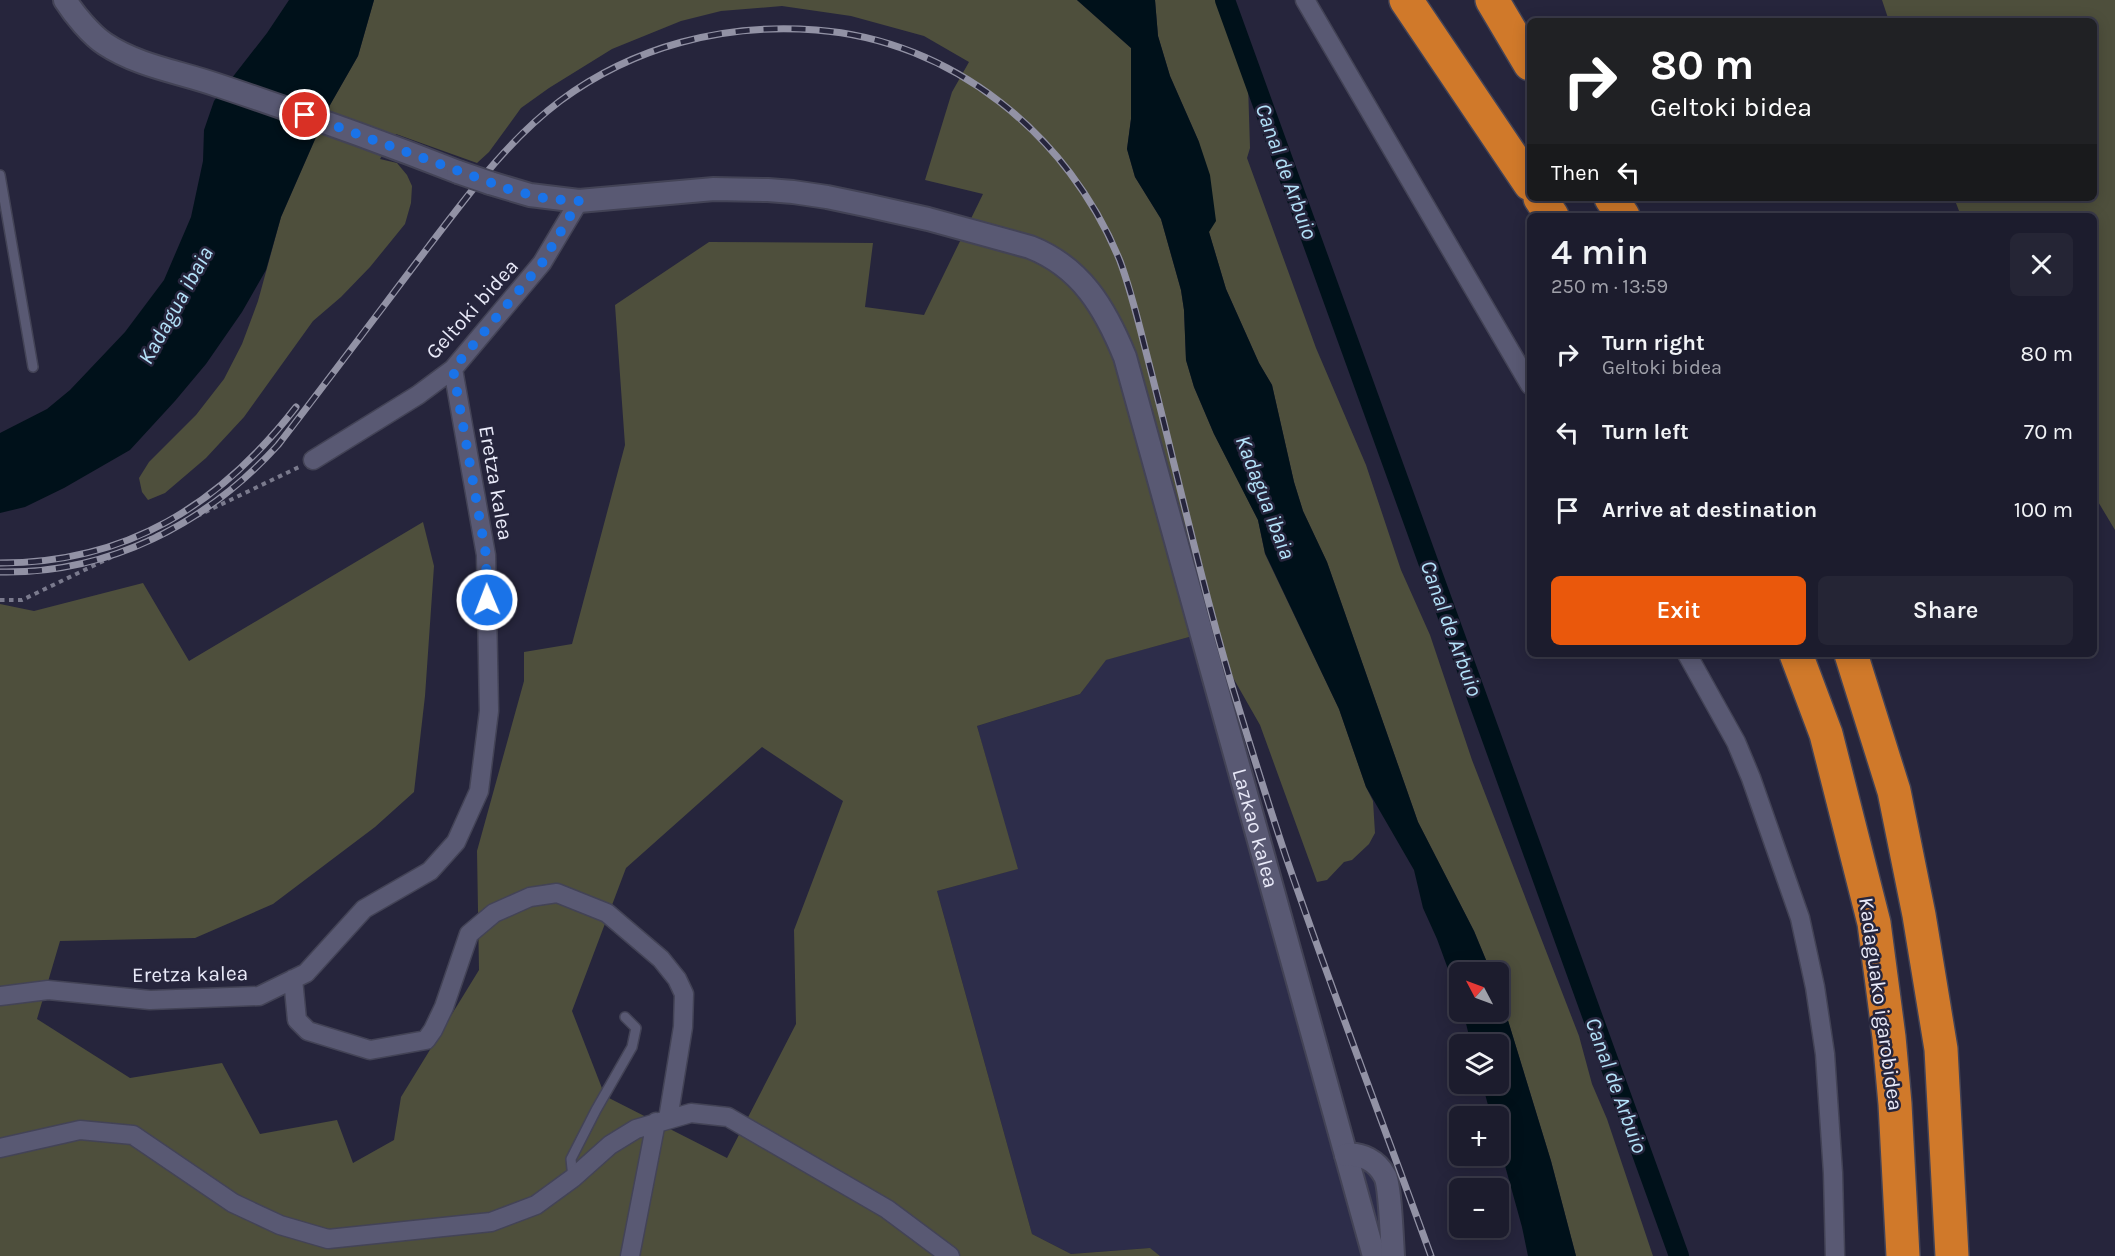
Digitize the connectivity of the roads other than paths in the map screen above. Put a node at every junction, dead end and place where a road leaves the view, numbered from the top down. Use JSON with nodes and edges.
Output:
{"nodes":[{"id":1,"x":65,"y":0,"type":"edge"},
{"id":2,"x":1305,"y":0,"type":"edge"},
{"id":3,"x":1406,"y":0,"type":"edge"},
{"id":4,"x":1492,"y":0,"type":"edge"},
{"id":5,"x":1527,"y":59,"type":"edge"},
{"id":6,"x":0,"y":175,"type":"edge"},
{"id":7,"x":1527,"y":180,"type":"edge"},
{"id":8,"x":579,"y":201,"type":"junction"},
{"id":9,"x":33,"y":367,"type":"dead end"},
{"id":10,"x":453,"y":369,"type":"junction"},
{"id":11,"x":1527,"y":380,"type":"edge"},
{"id":12,"x":313,"y":460,"type":"road end"},
{"id":13,"x":1689,"y":657,"type":"edge"},
{"id":14,"x":1797,"y":657,"type":"edge"},
{"id":15,"x":1852,"y":657,"type":"edge"},
{"id":16,"x":293,"y":979,"type":"junction"},
{"id":17,"x":0,"y":996,"type":"edge"},
{"id":18,"x":625,"y":1017,"type":"dead end"},
{"id":19,"x":662,"y":1120,"type":"junction"},
{"id":20,"x":0,"y":1148,"type":"edge"},
{"id":21,"x":1346,"y":1155,"type":"junction"},
{"id":22,"x":573,"y":1178,"type":"junction"},
{"id":23,"x":630,"y":1256,"type":"edge"},
{"id":24,"x":950,"y":1256,"type":"edge"},
{"id":25,"x":1374,"y":1256,"type":"edge"},
{"id":26,"x":1393,"y":1256,"type":"edge"},
{"id":27,"x":1835,"y":1256,"type":"edge"},
{"id":28,"x":1903,"y":1256,"type":"edge"},
{"id":29,"x":1952,"y":1256,"type":"edge"}],
"edges":[{"from":1,"to":8,"type":"street","name":"Lazkao kalea","bridge":true},
{"from":2,"to":11,"type":"street"},
{"from":3,"to":7,"type":"highway"},
{"from":4,"to":5,"type":"highway"},
{"from":6,"to":9,"type":"lane"},
{"from":8,"to":10,"type":"street","name":"Geltoki bidea"},
{"from":8,"to":21,"type":"street","name":"Lazkao kalea"},
{"from":10,"to":12,"type":"street","name":"Geltoki bidea"},
{"from":10,"to":16,"type":"street","name":"Eretza kalea"},
{"from":13,"to":27,"type":"street"},
{"from":14,"to":28,"type":"highway","name":"Kadaguako igarobidea"},
{"from":15,"to":29,"type":"highway"},
{"from":16,"to":17,"type":"street","name":"Eretza kalea"},
{"from":16,"to":19,"type":"street"},
{"from":18,"to":22,"type":"lane"},
{"from":19,"to":22,"type":"street"},
{"from":19,"to":23,"type":"street"},
{"from":19,"to":24,"type":"street"},
{"from":20,"to":22,"type":"street"},
{"from":21,"to":25,"type":"street","name":"Lazkao kalea"},
{"from":21,"to":26,"type":"street"}]}
